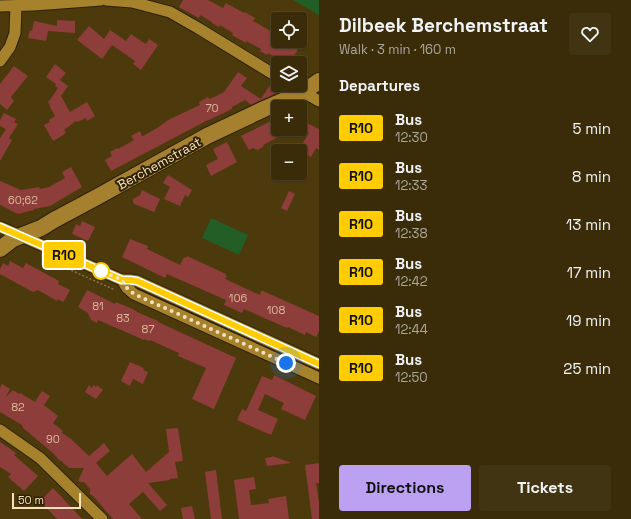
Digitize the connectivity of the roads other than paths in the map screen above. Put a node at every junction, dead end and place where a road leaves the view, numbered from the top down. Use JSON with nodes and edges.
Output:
{"nodes":[{"id":1,"x":102,"y":0,"type":"edge"},
{"id":2,"x":106,"y":0,"type":"edge"},
{"id":3,"x":34,"y":3,"type":"edge"},
{"id":4,"x":0,"y":6,"type":"edge"},
{"id":5,"x":16,"y":6,"type":"junction"},
{"id":6,"x":0,"y":61,"type":"edge"},
{"id":7,"x":271,"y":73,"type":"edge"},
{"id":8,"x":319,"y":81,"type":"edge"},
{"id":9,"x":307,"y":85,"type":"edge"},
{"id":10,"x":292,"y":92,"type":"edge"},
{"id":11,"x":302,"y":92,"type":"edge"},
{"id":12,"x":319,"y":101,"type":"edge"},
{"id":13,"x":0,"y":227,"type":"edge"},
{"id":14,"x":22,"y":236,"type":"junction"},
{"id":15,"x":0,"y":249,"type":"edge"},
{"id":16,"x":122,"y":280,"type":"junction"},
{"id":17,"x":140,"y":283,"type":"junction"},
{"id":18,"x":134,"y":294,"type":"junction"},
{"id":19,"x":319,"y":364,"type":"edge"},
{"id":20,"x":318,"y":376,"type":"edge"},
{"id":21,"x":0,"y":430,"type":"edge"},
{"id":22,"x":102,"y":519,"type":"edge"}],
"edges":[{"from":1,"to":3,"type":"street"},
{"from":2,"to":7,"type":"street"},
{"from":3,"to":5,"type":"street"},
{"from":4,"to":5,"type":"street"},
{"from":5,"to":6,"type":"street"},
{"from":8,"to":9,"type":"street","name":"Berchemstraat"},
{"from":10,"to":14,"type":"street","name":"Berchemstraat"},
{"from":11,"to":12,"type":"street"},
{"from":13,"to":14,"type":"street"},
{"from":14,"to":15,"type":"street","name":"Berchemstraat"},
{"from":14,"to":16,"type":"street"},
{"from":16,"to":17,"type":"street"},
{"from":16,"to":18,"type":"street"},
{"from":17,"to":18,"type":"street"},
{"from":17,"to":19,"type":"street"},
{"from":18,"to":20,"type":"street"},
{"from":21,"to":22,"type":"street"}]}
